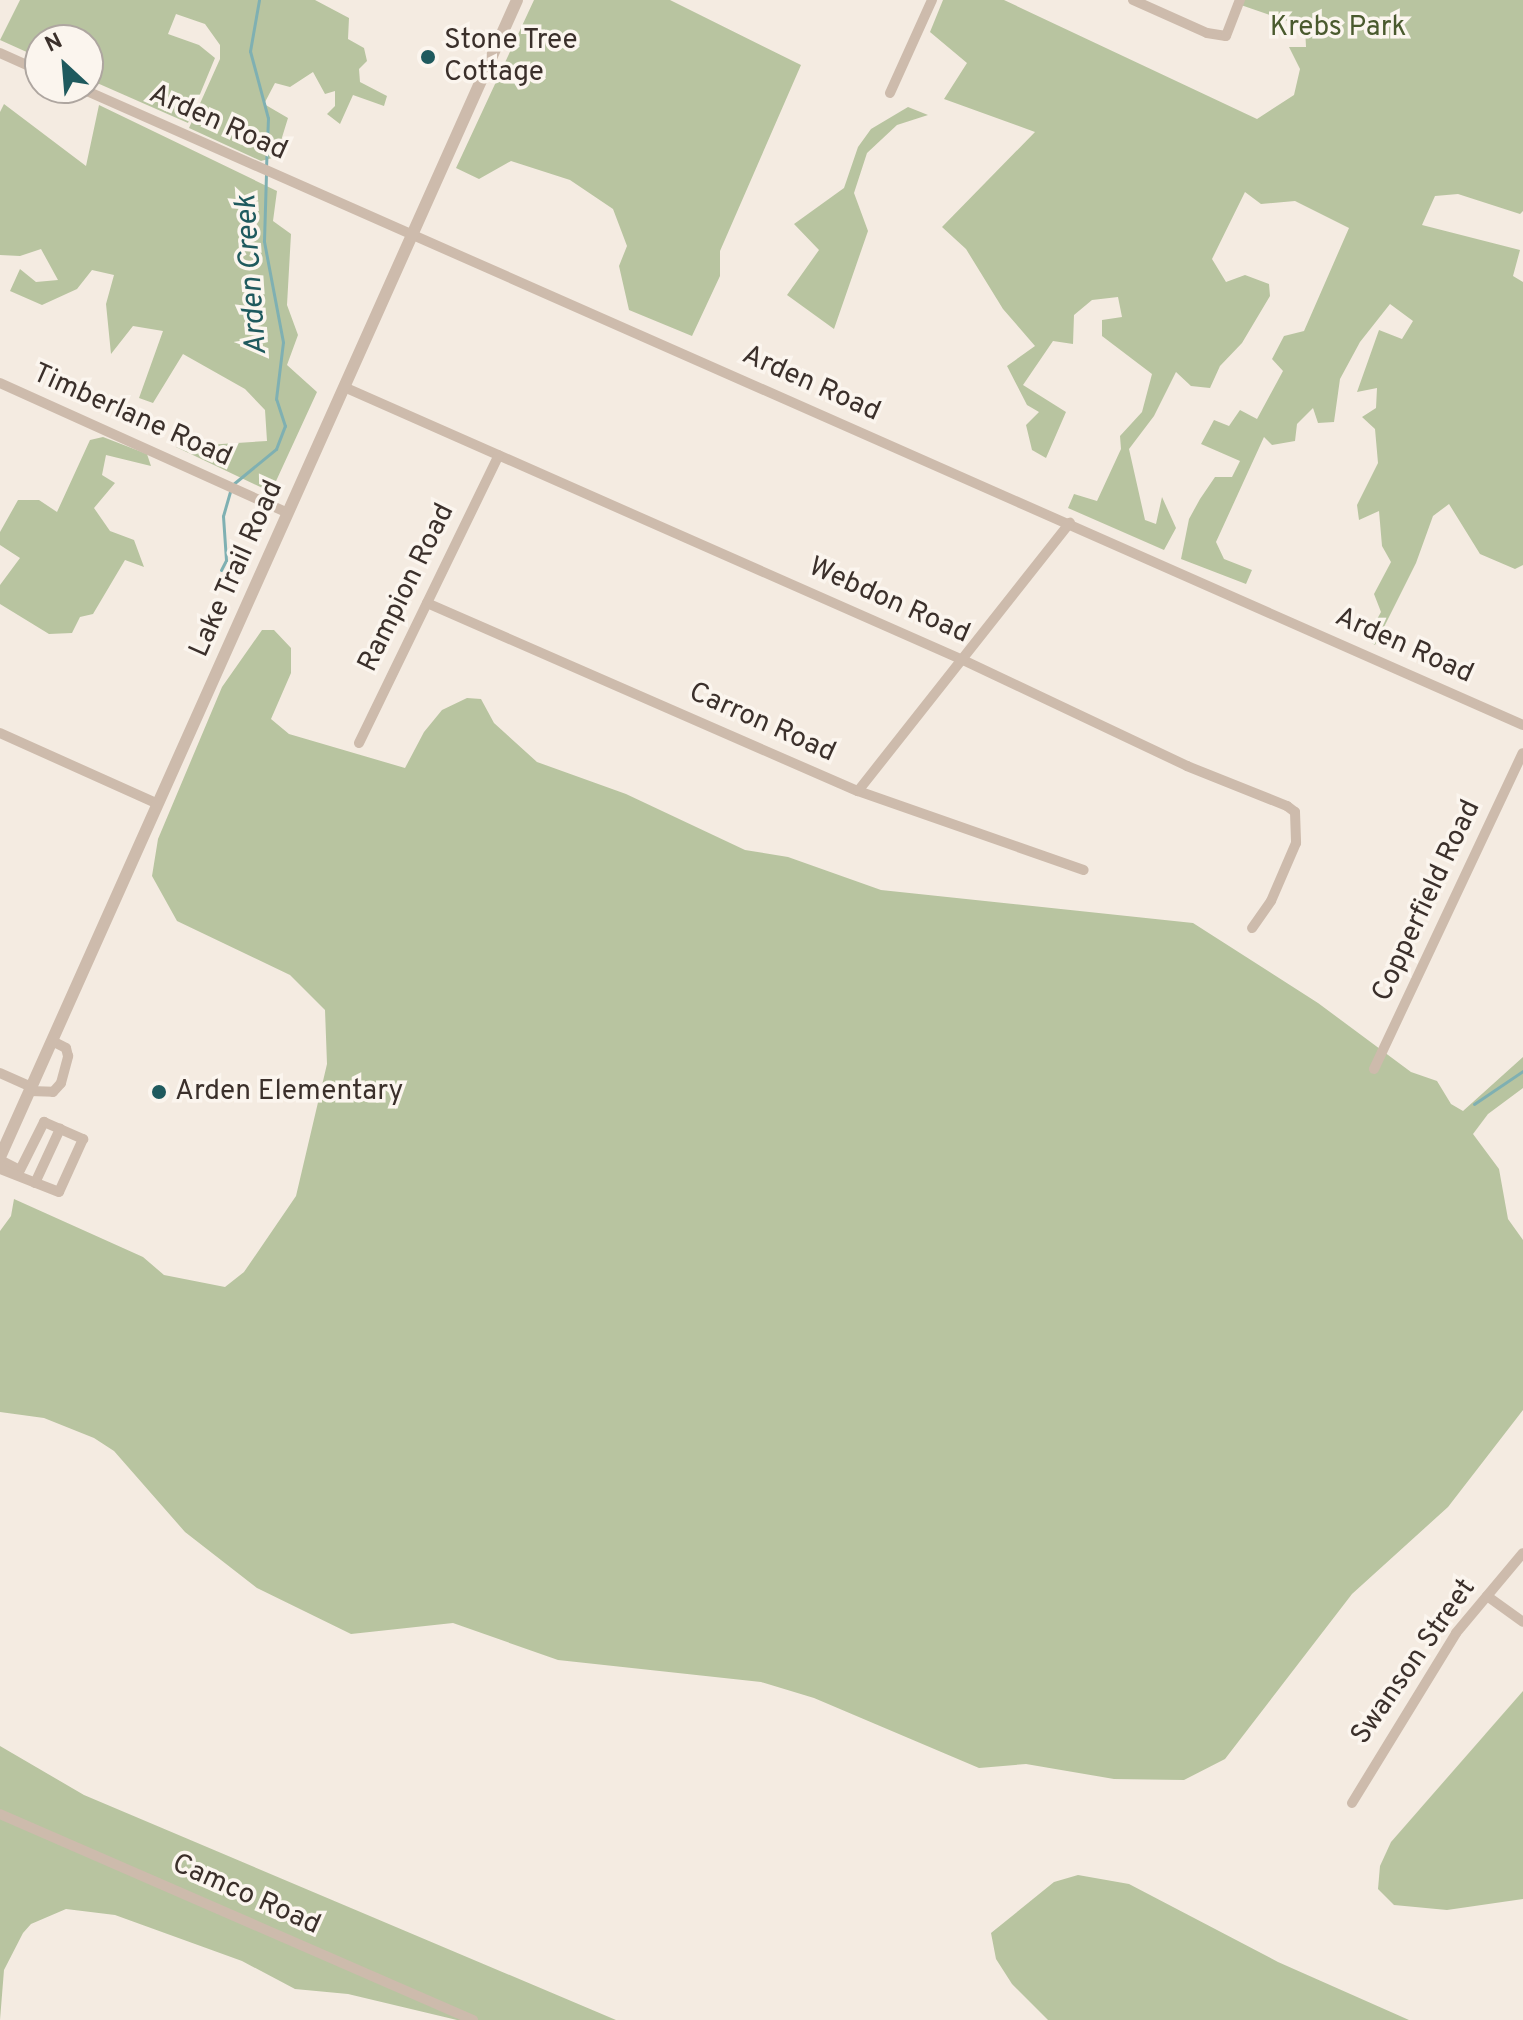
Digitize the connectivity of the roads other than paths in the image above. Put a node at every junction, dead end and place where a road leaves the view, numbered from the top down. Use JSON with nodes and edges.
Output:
{"nodes":[{"id":1,"x":517,"y":0,"type":"edge"},
{"id":2,"x":932,"y":0,"type":"edge"},
{"id":3,"x":1133,"y":0,"type":"edge"},
{"id":4,"x":1240,"y":0,"type":"edge"},
{"id":5,"x":0,"y":53,"type":"edge"},
{"id":6,"x":24,"y":64,"type":"edge"},
{"id":7,"x":890,"y":93,"type":"dead end"},
{"id":8,"x":104,"y":99,"type":"edge"},
{"id":9,"x":412,"y":235,"type":"junction"},
{"id":10,"x":0,"y":383,"type":"edge"},
{"id":11,"x":344,"y":387,"type":"junction"},
{"id":12,"x":499,"y":455,"type":"junction"},
{"id":13,"x":288,"y":513,"type":"junction"},
{"id":14,"x":1070,"y":523,"type":"junction"},
{"id":15,"x":427,"y":603,"type":"junction"},
{"id":16,"x":963,"y":660,"type":"junction"},
{"id":17,"x":1523,"y":725,"type":"edge"},
{"id":18,"x":0,"y":733,"type":"edge"},
{"id":19,"x":359,"y":743,"type":"dead end"},
{"id":20,"x":1523,"y":753,"type":"edge"},
{"id":21,"x":858,"y":791,"type":"junction"},
{"id":22,"x":158,"y":804,"type":"junction"},
{"id":23,"x":1084,"y":870,"type":"dead end"},
{"id":24,"x":1252,"y":928,"type":"dead end"},
{"id":25,"x":52,"y":1041,"type":"junction"},
{"id":26,"x":1374,"y":1069,"type":"dead end"},
{"id":27,"x":0,"y":1073,"type":"edge"},
{"id":28,"x":30,"y":1089,"type":"junction"},
{"id":29,"x":60,"y":1129,"type":"junction"},
{"id":30,"x":0,"y":1159,"type":"edge"},
{"id":31,"x":0,"y":1169,"type":"edge"},
{"id":32,"x":35,"y":1183,"type":"junction"},
{"id":33,"x":1523,"y":1553,"type":"edge"},
{"id":34,"x":1487,"y":1596,"type":"junction"},
{"id":35,"x":1523,"y":1622,"type":"edge"},
{"id":36,"x":1352,"y":1803,"type":"dead end"},
{"id":37,"x":0,"y":1814,"type":"edge"},
{"id":38,"x":473,"y":2020,"type":"edge"}],
"edges":[{"from":1,"to":9,"type":"street","name":"Lake Trail Road"},
{"from":2,"to":7,"type":"street"},
{"from":3,"to":4,"type":"street"},
{"from":5,"to":6,"type":"street"},
{"from":8,"to":9,"type":"street","name":"Arden Road"},
{"from":9,"to":11,"type":"street","name":"Lake Trail Road"},
{"from":9,"to":14,"type":"street","name":"Arden Road"},
{"from":10,"to":13,"type":"street","name":"Timberlane Road"},
{"from":11,"to":12,"type":"street","name":"Webdon Road"},
{"from":11,"to":13,"type":"street","name":"Lake Trail Road"},
{"from":12,"to":15,"type":"street","name":"Rampion Road"},
{"from":12,"to":16,"type":"street","name":"Webdon Road"},
{"from":13,"to":22,"type":"street","name":"Lake Trail Road"},
{"from":14,"to":16,"type":"street"},
{"from":14,"to":17,"type":"street","name":"Arden Road"},
{"from":15,"to":19,"type":"street","name":"Rampion Road"},
{"from":15,"to":21,"type":"street","name":"Carron Road"},
{"from":16,"to":21,"type":"street"},
{"from":16,"to":24,"type":"street","name":"Webdon Road"},
{"from":18,"to":22,"type":"street"},
{"from":20,"to":26,"type":"street","name":"Copperfield Road"},
{"from":21,"to":23,"type":"street","name":"Carron Road"},
{"from":22,"to":25,"type":"street","name":"Lake Trail Road"},
{"from":25,"to":28,"type":"street","name":"Lake Trail Road"},
{"from":25,"to":28,"type":"street"},
{"from":27,"to":28,"type":"street"},
{"from":28,"to":30,"type":"street","name":"Lake Trail Road"},
{"from":29,"to":30,"type":"street"},
{"from":29,"to":32,"type":"street"},
{"from":29,"to":32,"type":"street"},
{"from":31,"to":32,"type":"street"},
{"from":33,"to":34,"type":"street","name":"Swanson Street"},
{"from":34,"to":35,"type":"street"},
{"from":34,"to":36,"type":"street","name":"Swanson Street"},
{"from":37,"to":38,"type":"street","name":"Camco Road"}]}
